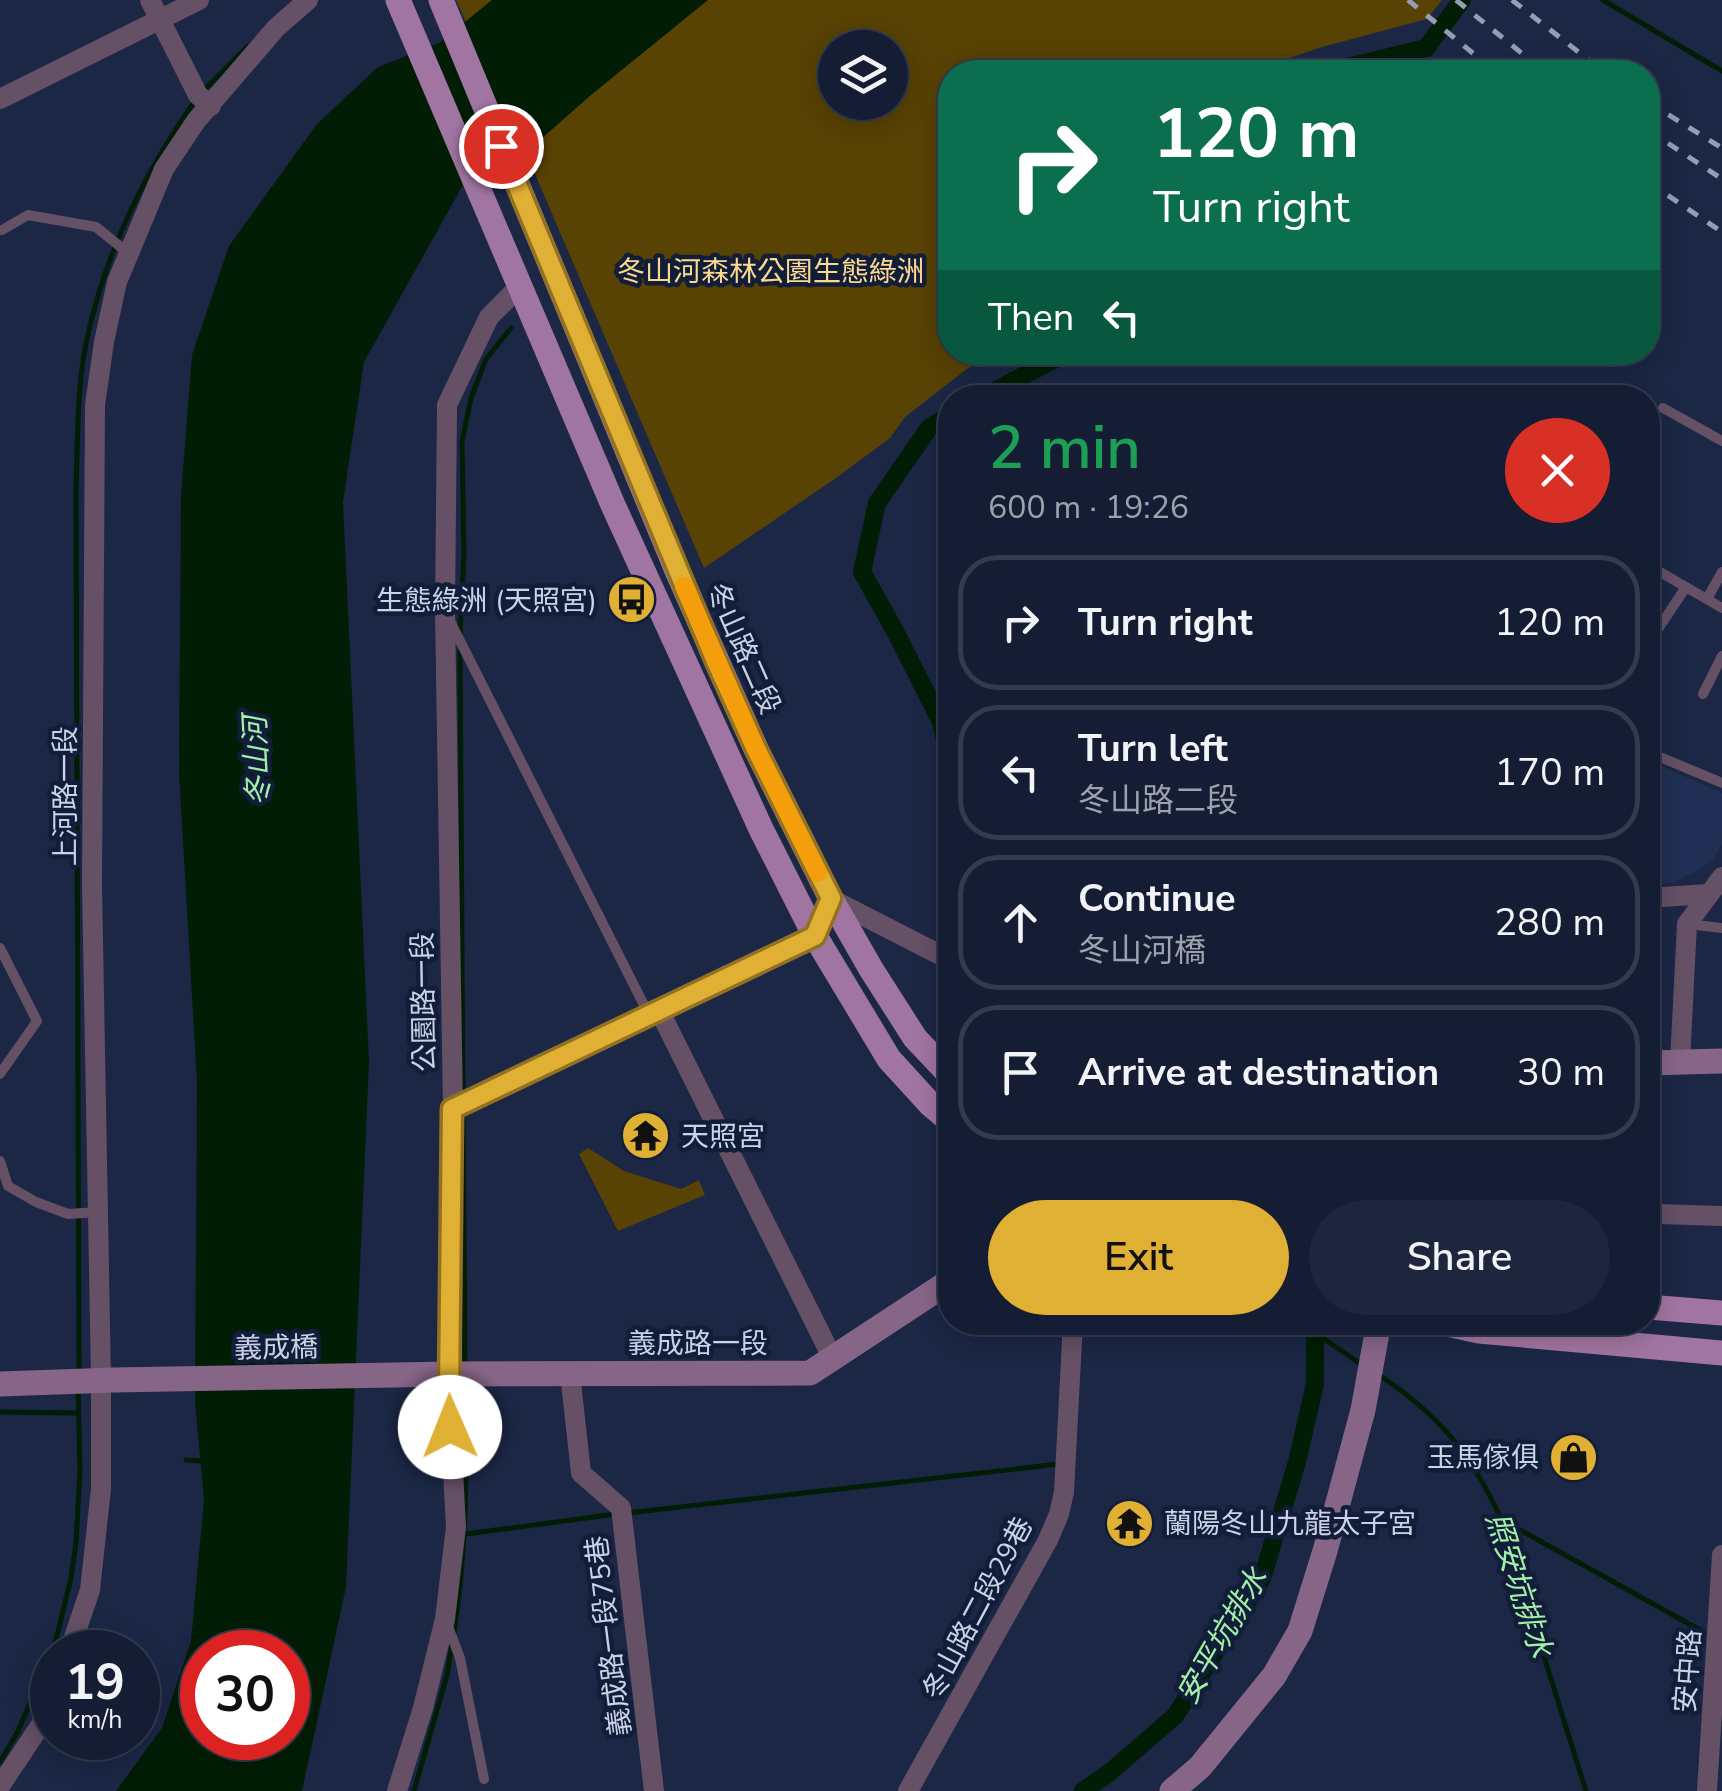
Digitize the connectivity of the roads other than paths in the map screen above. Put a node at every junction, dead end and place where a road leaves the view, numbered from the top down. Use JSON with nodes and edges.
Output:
{"nodes":[{"id":1,"x":150,"y":0,"type":"edge"},
{"id":2,"x":199,"y":0,"type":"edge"},
{"id":3,"x":308,"y":0,"type":"edge"},
{"id":4,"x":398,"y":0,"type":"edge"},
{"id":5,"x":441,"y":0,"type":"edge"},
{"id":6,"x":160,"y":20,"type":"junction"},
{"id":7,"x":0,"y":98,"type":"edge"},
{"id":8,"x":210,"y":106,"type":"junction"},
{"id":9,"x":2,"y":230,"type":"edge"},
{"id":10,"x":129,"y":254,"type":"junction"},
{"id":11,"x":519,"y":288,"type":"junction"},
{"id":12,"x":1663,"y":408,"type":"dead end"},
{"id":13,"x":1722,"y":441,"type":"edge"},
{"id":14,"x":1722,"y":572,"type":"edge"},
{"id":15,"x":1660,"y":573,"type":"edge"},
{"id":16,"x":1686,"y":588,"type":"junction"},
{"id":17,"x":1707,"y":599,"type":"junction"},
{"id":18,"x":1722,"y":608,"type":"edge"},
{"id":19,"x":445,"y":610,"type":"junction"},
{"id":20,"x":1660,"y":626,"type":"edge"},
{"id":21,"x":1722,"y":656,"type":"edge"},
{"id":22,"x":1704,"y":694,"type":"dead end"},
{"id":23,"x":1660,"y":757,"type":"edge"},
{"id":24,"x":1722,"y":783,"type":"edge"},
{"id":25,"x":1722,"y":877,"type":"edge"},
{"id":26,"x":1708,"y":894,"type":"junction"},
{"id":27,"x":1660,"y":897,"type":"edge"},
{"id":28,"x":831,"y":898,"type":"junction"},
{"id":29,"x":1686,"y":924,"type":"junction"},
{"id":30,"x":1722,"y":928,"type":"edge"},
{"id":31,"x":815,"y":936,"type":"junction"},
{"id":32,"x":0,"y":948,"type":"edge"},
{"id":33,"x":938,"y":954,"type":"edge"},
{"id":34,"x":654,"y":1013,"type":"junction"},
{"id":35,"x":1722,"y":1061,"type":"edge"},
{"id":36,"x":1680,"y":1062,"type":"junction"},
{"id":37,"x":938,"y":1063,"type":"edge"},
{"id":38,"x":1660,"y":1063,"type":"edge"},
{"id":39,"x":0,"y":1074,"type":"edge"},
{"id":40,"x":452,"y":1109,"type":"junction"},
{"id":41,"x":938,"y":1110,"type":"edge"},
{"id":42,"x":0,"y":1161,"type":"edge"},
{"id":43,"x":98,"y":1212,"type":"junction"},
{"id":44,"x":1660,"y":1214,"type":"edge"},
{"id":45,"x":1722,"y":1216,"type":"edge"},
{"id":46,"x":938,"y":1290,"type":"edge"},
{"id":47,"x":1660,"y":1308,"type":"edge"},
{"id":48,"x":1722,"y":1313,"type":"edge"},
{"id":49,"x":1073,"y":1335,"type":"edge"},
{"id":50,"x":1377,"y":1335,"type":"edge"},
{"id":51,"x":1534,"y":1335,"type":"edge"},
{"id":52,"x":1722,"y":1352,"type":"edge"},
{"id":53,"x":832,"y":1357,"type":"junction"},
{"id":54,"x":570,"y":1373,"type":"junction"},
{"id":55,"x":418,"y":1374,"type":"joint"},
{"id":56,"x":450,"y":1374,"type":"junction"},
{"id":57,"x":102,"y":1380,"type":"junction"},
{"id":58,"x":0,"y":1384,"type":"edge"},
{"id":59,"x":1722,"y":1555,"type":"edge"},
{"id":60,"x":445,"y":1619,"type":"junction"},
{"id":61,"x":76,"y":1630,"type":"edge"},
{"id":62,"x":30,"y":1741,"type":"edge"},
{"id":63,"x":484,"y":1779,"type":"dead end"},
{"id":64,"x":0,"y":1786,"type":"edge"},
{"id":65,"x":398,"y":1791,"type":"edge"},
{"id":66,"x":654,"y":1791,"type":"edge"},
{"id":67,"x":908,"y":1791,"type":"edge"},
{"id":68,"x":1172,"y":1791,"type":"edge"},
{"id":69,"x":1707,"y":1791,"type":"edge"}],
"edges":[{"from":1,"to":6,"type":"street"},
{"from":2,"to":6,"type":"street"},
{"from":3,"to":8,"type":"street","name":"上河路一段"},
{"from":4,"to":11,"type":"main road"},
{"from":5,"to":28,"type":"main road","name":"冬山路二段"},
{"from":6,"to":7,"type":"street"},
{"from":6,"to":8,"type":"street"},
{"from":8,"to":10,"type":"street","name":"上河路一段"},
{"from":9,"to":10,"type":"lane"},
{"from":10,"to":43,"type":"street","name":"上河路一段"},
{"from":11,"to":19,"type":"street","name":"公園路一段"},
{"from":11,"to":31,"type":"main road"},
{"from":12,"to":13,"type":"lane"},
{"from":14,"to":17,"type":"lane"},
{"from":15,"to":16,"type":"lane"},
{"from":16,"to":17,"type":"lane"},
{"from":16,"to":20,"type":"lane"},
{"from":17,"to":18,"type":"lane"},
{"from":19,"to":34,"type":"lane"},
{"from":19,"to":40,"type":"street","name":"公園路一段"},
{"from":21,"to":22,"type":"lane"},
{"from":23,"to":24,"type":"lane"},
{"from":25,"to":26,"type":"street"},
{"from":26,"to":27,"type":"street"},
{"from":26,"to":29,"type":"street"},
{"from":28,"to":31,"type":"street"},
{"from":28,"to":33,"type":"street"},
{"from":28,"to":37,"type":"main road","name":"冬山路二段"},
{"from":29,"to":30,"type":"lane"},
{"from":29,"to":36,"type":"street"},
{"from":31,"to":34,"type":"street"},
{"from":31,"to":41,"type":"main road"},
{"from":32,"to":39,"type":"lane"},
{"from":34,"to":40,"type":"street"},
{"from":34,"to":53,"type":"street"},
{"from":35,"to":36,"type":"street"},
{"from":36,"to":38,"type":"street"},
{"from":40,"to":56,"type":"street","name":"公園路一段"},
{"from":42,"to":43,"type":"lane"},
{"from":43,"to":57,"type":"street","name":"上河路一段"},
{"from":44,"to":45,"type":"street"},
{"from":46,"to":53,"type":"street","name":"義成路一段"},
{"from":47,"to":48,"type":"main road"},
{"from":49,"to":67,"type":"street","name":"冬山路二段29巷"},
{"from":50,"to":68,"type":"street"},
{"from":51,"to":52,"type":"main road"},
{"from":53,"to":54,"type":"street","name":"義成路一段"},
{"from":54,"to":56,"type":"street","name":"義成路一段"},
{"from":54,"to":66,"type":"street","name":"義成路一段75巷"},
{"from":55,"to":56,"type":"street","name":"義成路一段"},
{"from":55,"to":57,"type":"street","name":"義成橋"},
{"from":56,"to":60,"type":"street","name":"公園路一段"},
{"from":57,"to":58,"type":"street"},
{"from":57,"to":61,"type":"street","name":"上河路一段"},
{"from":59,"to":69,"type":"street","name":"安中路"},
{"from":60,"to":63,"type":"lane"},
{"from":60,"to":65,"type":"street","name":"公園路一段"},
{"from":62,"to":64,"type":"street"}]}
